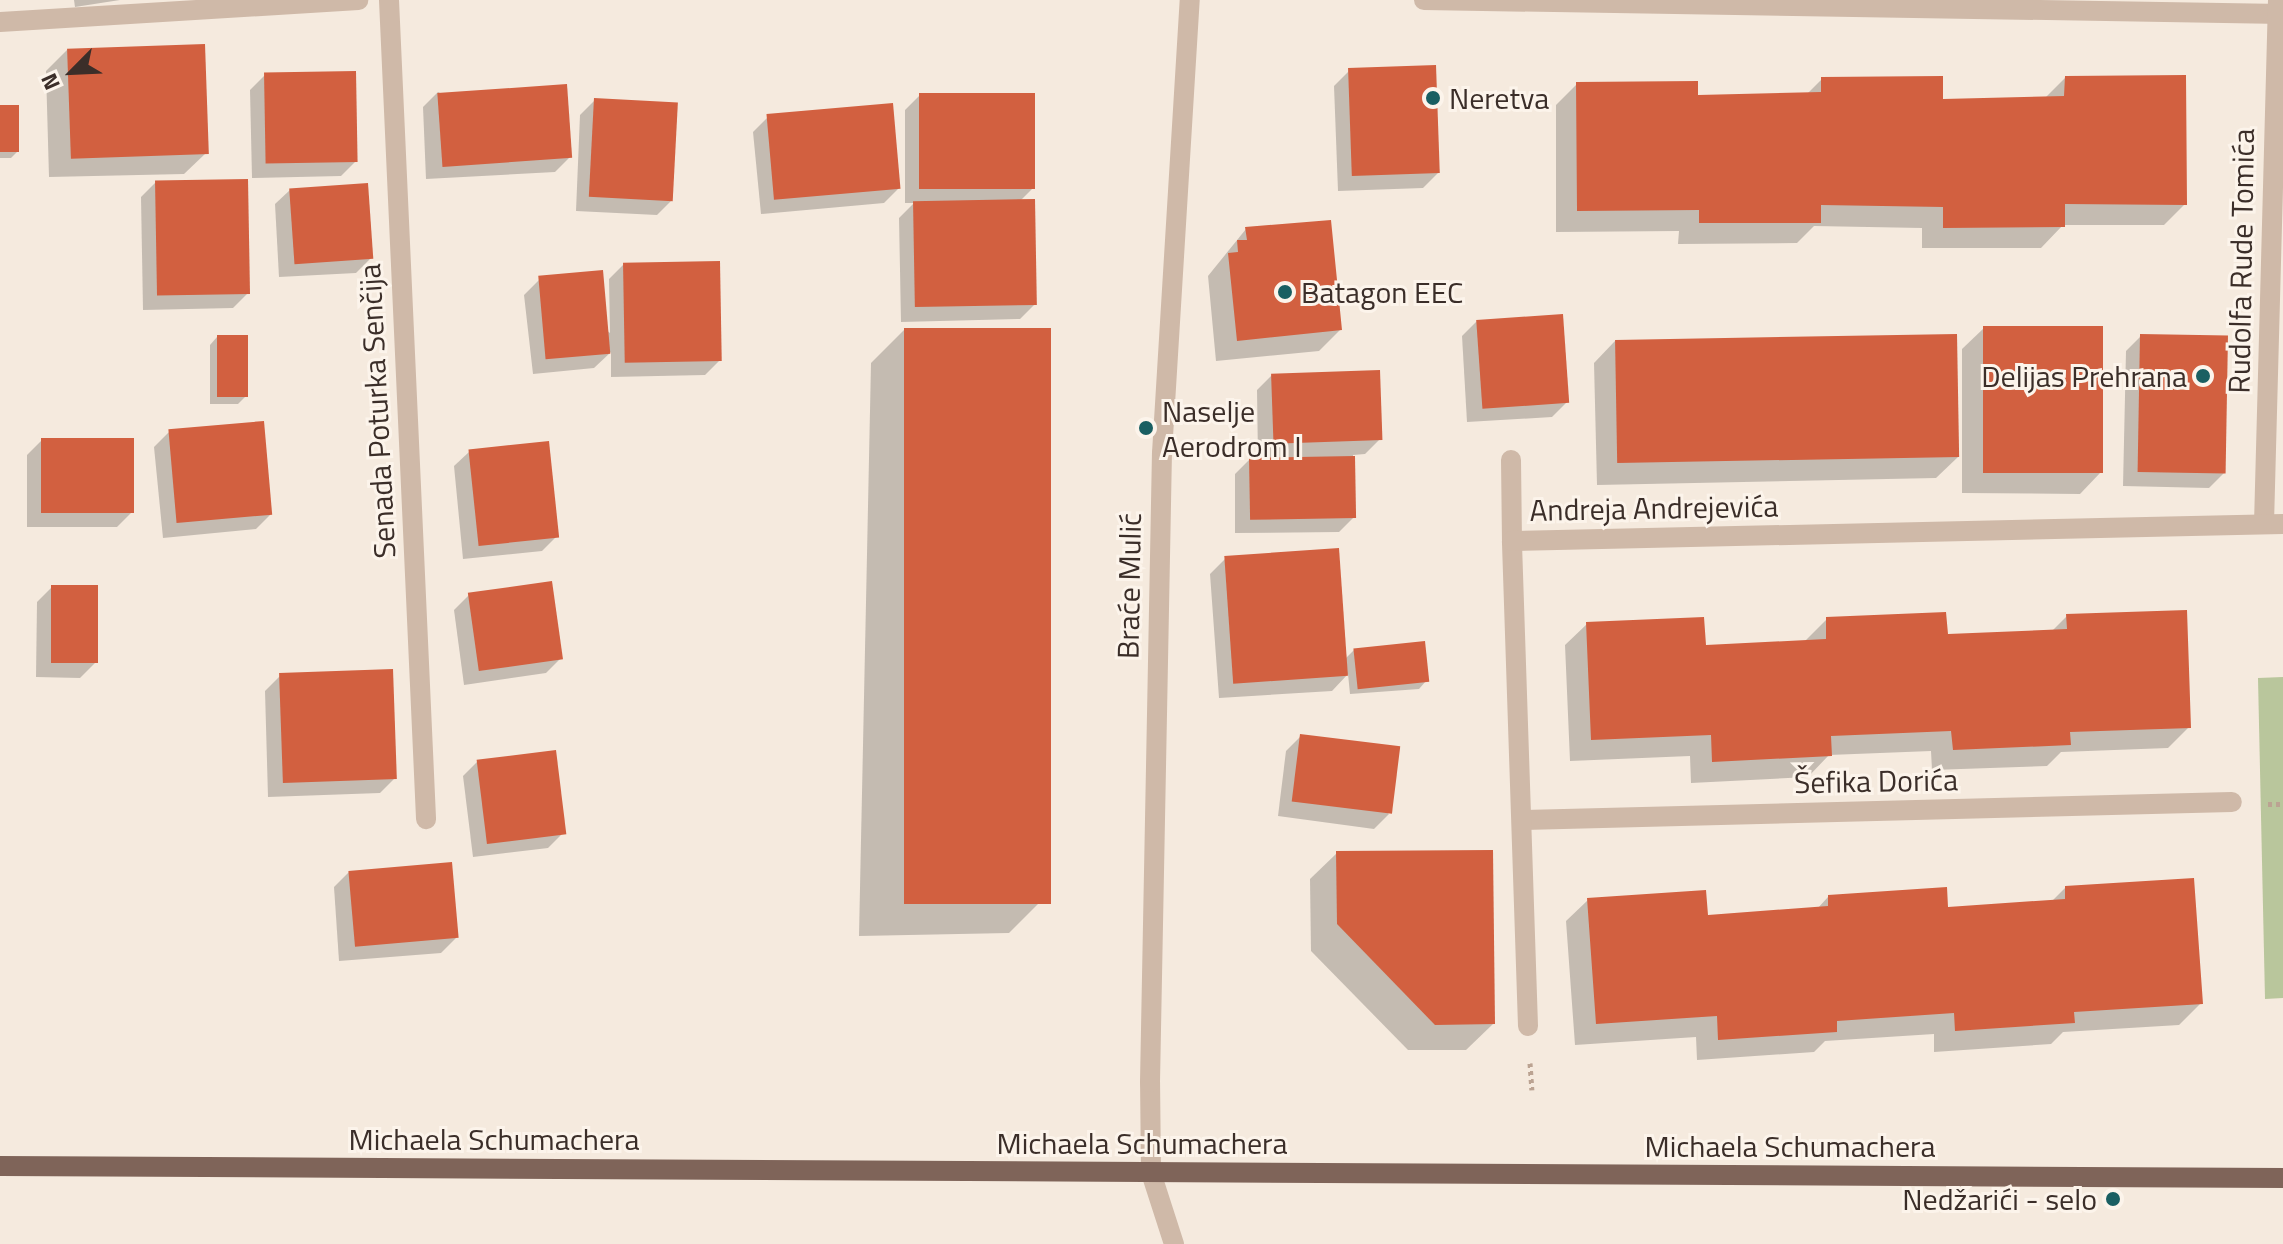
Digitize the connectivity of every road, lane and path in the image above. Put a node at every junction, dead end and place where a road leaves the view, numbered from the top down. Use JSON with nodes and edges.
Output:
{"nodes":[{"id":1,"x":358,"y":0,"type":"edge"},
{"id":2,"x":389,"y":0,"type":"edge"},
{"id":3,"x":1190,"y":0,"type":"edge"},
{"id":4,"x":1424,"y":0,"type":"edge"},
{"id":5,"x":2280,"y":9,"type":"edge"},
{"id":6,"x":0,"y":22,"type":"edge"},
{"id":7,"x":1511,"y":460,"type":"dead end"},
{"id":8,"x":2274,"y":524,"type":"edge"},
{"id":9,"x":1512,"y":541,"type":"junction"},
{"id":10,"x":2232,"y":802,"type":"dead end"},
{"id":11,"x":426,"y":819,"type":"dead end"},
{"id":12,"x":1522,"y":820,"type":"junction"},
{"id":13,"x":1528,"y":1026,"type":"dead end"},
{"id":14,"x":0,"y":1166,"type":"edge"},
{"id":15,"x":1151,"y":1173,"type":"junction"},
{"id":16,"x":2283,"y":1178,"type":"edge"},
{"id":17,"x":1174,"y":1244,"type":"edge"}],
"edges":[{"from":1,"to":6,"type":"street"},
{"from":2,"to":11,"type":"street","name":"Senada Poturka Senčija"},
{"from":3,"to":15,"type":"street","name":"Braće Mulić"},
{"from":4,"to":5,"type":"street"},
{"from":5,"to":8,"type":"street","name":"Rudolfa Rude Tomića"},
{"from":7,"to":9,"type":"street"},
{"from":8,"to":9,"type":"street","name":"Andreja Andrejevića"},
{"from":9,"to":12,"type":"street","name":"Andreja Andrejevića"},
{"from":10,"to":12,"type":"street","name":"Šefika Dorića"},
{"from":12,"to":13,"type":"street","name":"Andreja Andrejevića"},
{"from":14,"to":15,"type":"main road","name":"Michaela Schumachera"},
{"from":15,"to":16,"type":"main road","name":"Michaela Schumachera"},
{"from":15,"to":17,"type":"street","name":"Braće Mulić"}]}
